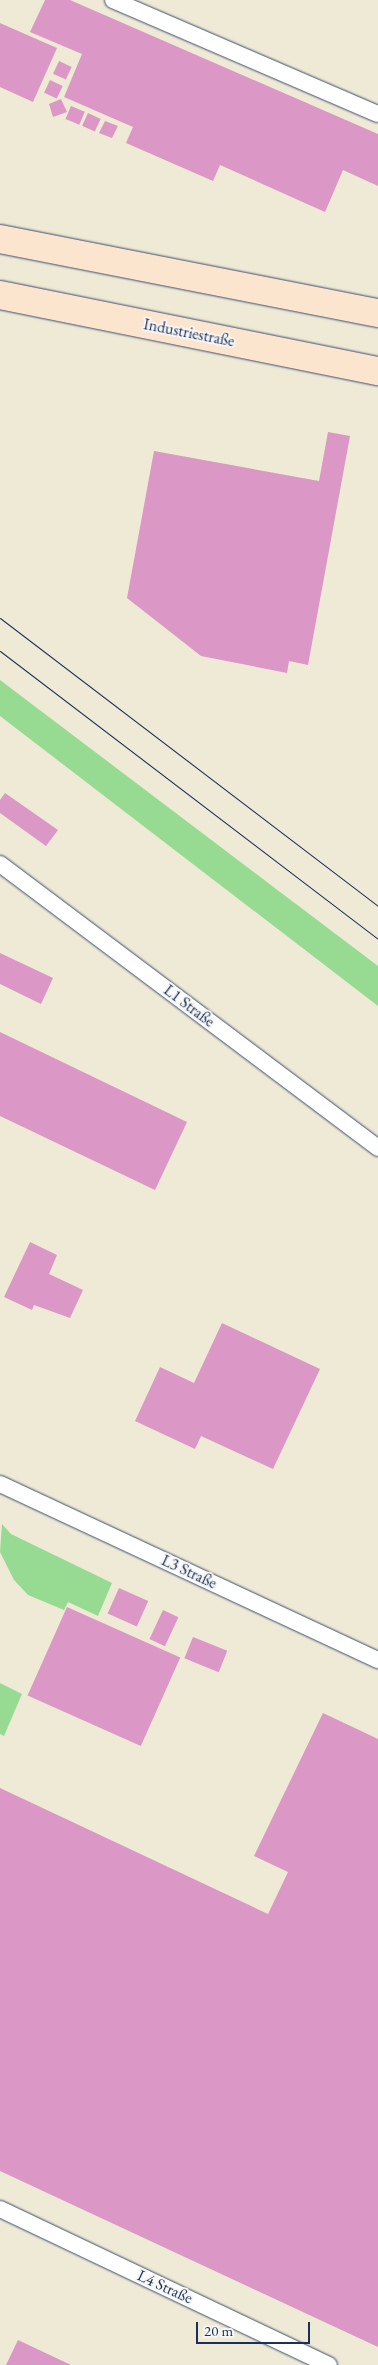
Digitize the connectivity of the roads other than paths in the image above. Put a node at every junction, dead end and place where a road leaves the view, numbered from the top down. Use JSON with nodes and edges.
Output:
{"nodes":[{"id":1,"x":113,"y":0,"type":"edge"},
{"id":2,"x":378,"y":114,"type":"edge"},
{"id":3,"x":0,"y":239,"type":"edge"},
{"id":4,"x":0,"y":295,"type":"edge"},
{"id":5,"x":378,"y":313,"type":"edge"},
{"id":6,"x":378,"y":371,"type":"edge"},
{"id":7,"x":0,"y":864,"type":"edge"},
{"id":8,"x":378,"y":1148,"type":"edge"},
{"id":9,"x":0,"y":1484,"type":"edge"},
{"id":10,"x":378,"y":1660,"type":"edge"},
{"id":11,"x":0,"y":2209,"type":"edge"},
{"id":12,"x":330,"y":2365,"type":"edge"}],
"edges":[{"from":1,"to":2,"type":"lane"},
{"from":3,"to":5,"type":"main road"},
{"from":4,"to":6,"type":"main road","name":"Industriestraße"},
{"from":7,"to":8,"type":"lane","name":"L1 Straße"},
{"from":9,"to":10,"type":"lane","name":"L3 Straße"},
{"from":11,"to":12,"type":"lane","name":"L4 Straße"}]}
